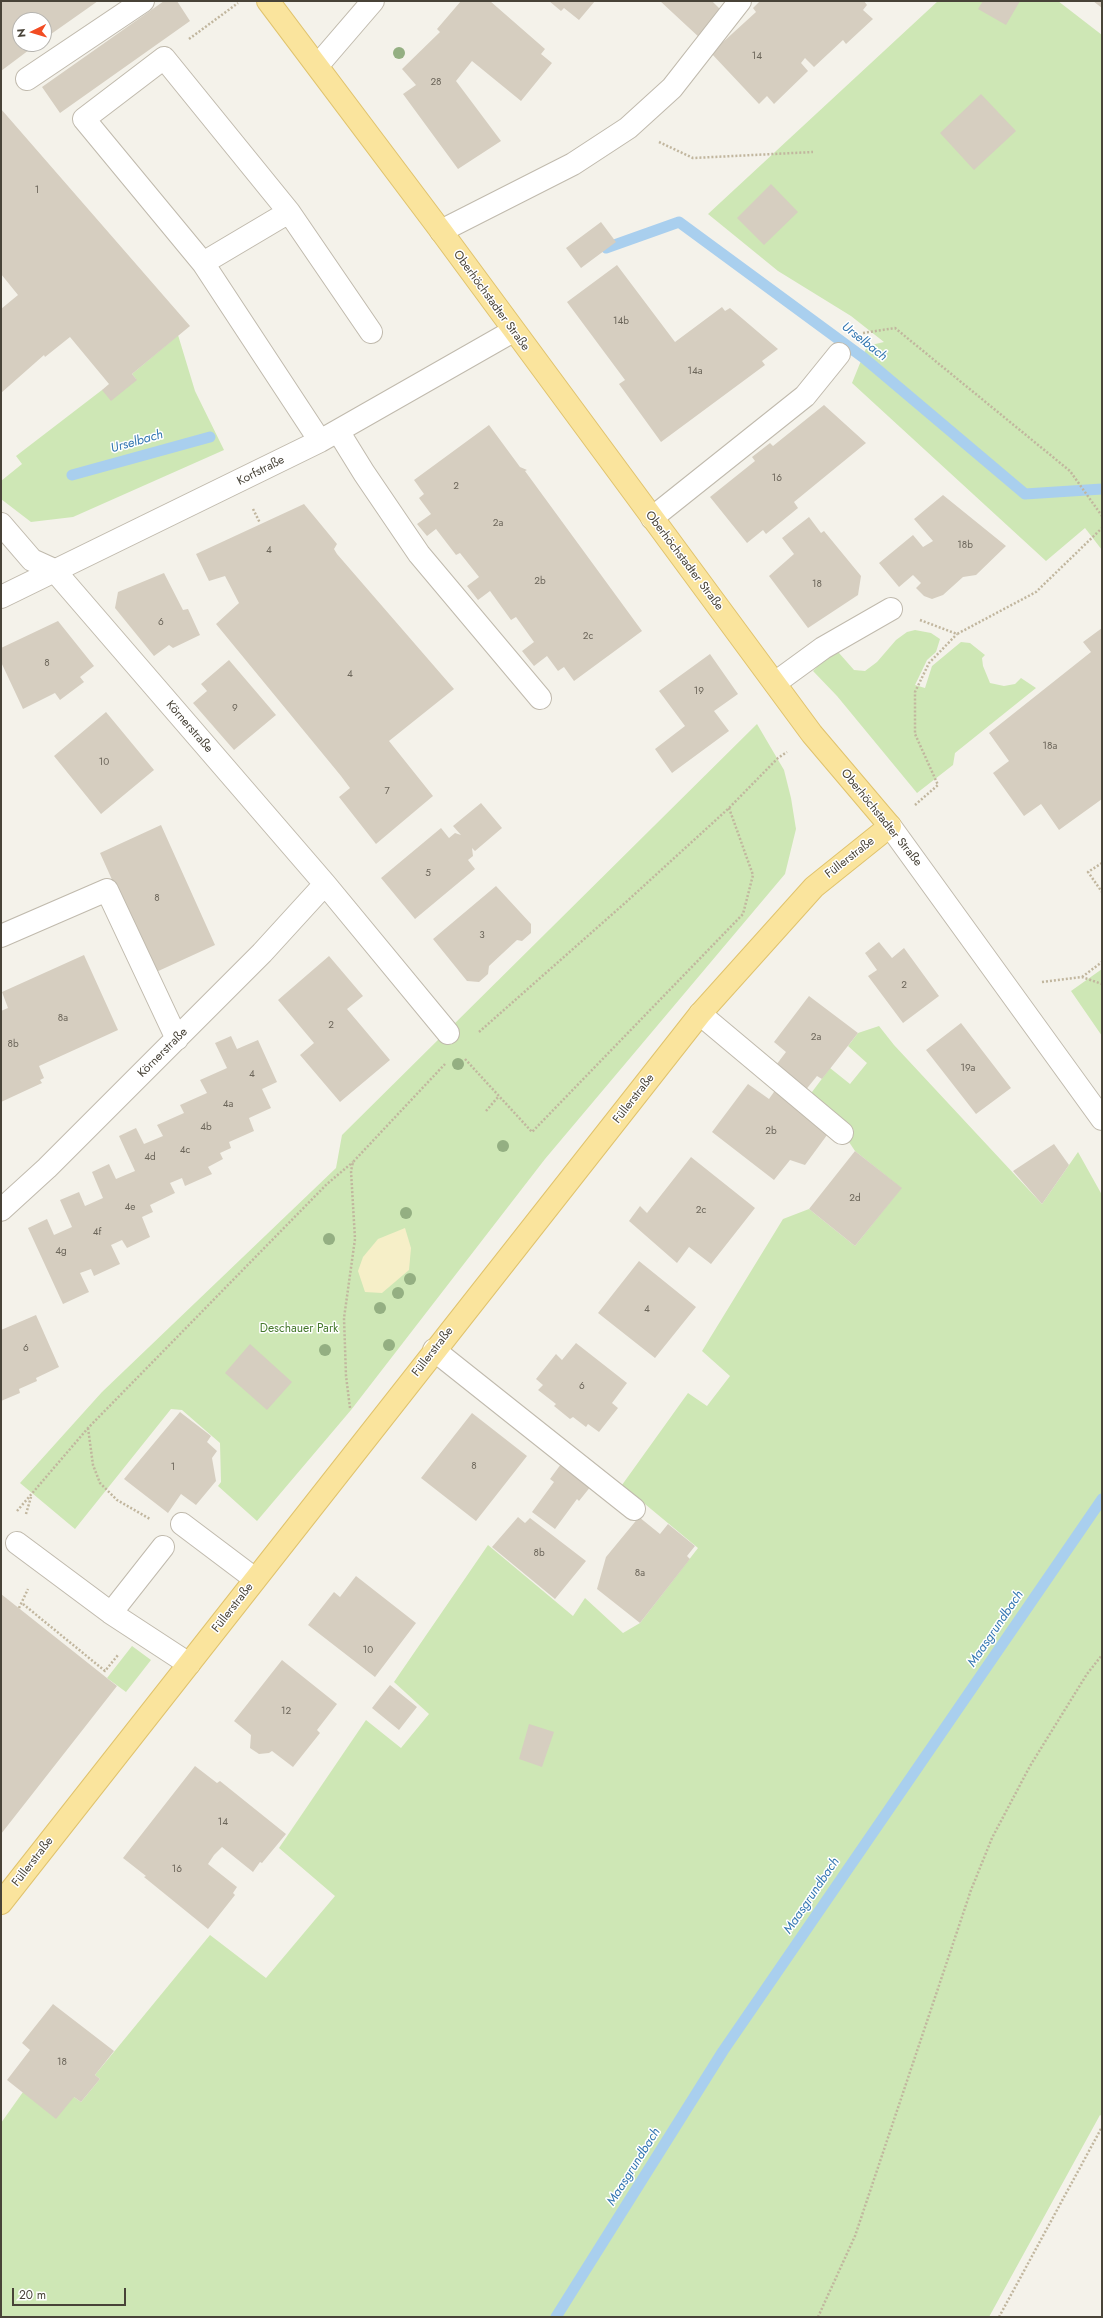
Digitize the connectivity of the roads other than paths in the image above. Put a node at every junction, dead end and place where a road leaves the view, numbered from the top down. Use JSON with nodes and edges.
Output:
{"nodes":[{"id":1,"x":143,"y":1,"type":"edge"},
{"id":2,"x":268,"y":1,"type":"edge"},
{"id":3,"x":373,"y":1,"type":"edge"},
{"id":4,"x":740,"y":1,"type":"edge"},
{"id":5,"x":318,"y":65,"type":"junction"},
{"id":6,"x":27,"y":79,"type":"dead end"},
{"id":7,"x":289,"y":212,"type":"junction"},
{"id":8,"x":441,"y":231,"type":"junction"},
{"id":9,"x":203,"y":263,"type":"junction"},
{"id":10,"x":513,"y":331,"type":"junction"},
{"id":11,"x":371,"y":332,"type":"dead end"},
{"id":12,"x":839,"y":354,"type":"dead end"},
{"id":13,"x":329,"y":436,"type":"junction"},
{"id":14,"x":652,"y":518,"type":"junction"},
{"id":15,"x":1,"y":524,"type":"edge"},
{"id":16,"x":54,"y":570,"type":"junction"},
{"id":17,"x":1,"y":597,"type":"edge"},
{"id":18,"x":891,"y":609,"type":"road end"},
{"id":19,"x":775,"y":683,"type":"junction"},
{"id":20,"x":540,"y":698,"type":"dead end"},
{"id":21,"x":890,"y":826,"type":"junction"},
{"id":22,"x":325,"y":884,"type":"junction"},
{"id":23,"x":1,"y":936,"type":"edge"},
{"id":24,"x":700,"y":1014,"type":"junction"},
{"id":25,"x":177,"y":1039,"type":"junction"},
{"id":26,"x":453,"y":1041,"type":"road end"},
{"id":27,"x":1102,"y":1119,"type":"edge"},
{"id":28,"x":842,"y":1133,"type":"dead end"},
{"id":29,"x":1,"y":1210,"type":"edge"},
{"id":30,"x":434,"y":1350,"type":"junction"},
{"id":31,"x":634,"y":1509,"type":"dead end"},
{"id":32,"x":182,"y":1524,"type":"road end"},
{"id":33,"x":17,"y":1543,"type":"dead end"},
{"id":34,"x":163,"y":1547,"type":"dead end"},
{"id":35,"x":255,"y":1579,"type":"junction"},
{"id":36,"x":111,"y":1613,"type":"junction"},
{"id":37,"x":189,"y":1664,"type":"junction"},
{"id":38,"x":1,"y":1903,"type":"edge"}],
"edges":[{"from":1,"to":6,"type":"street"},
{"from":2,"to":5,"type":"main road","name":"Oberhöchstadter Straße"},
{"from":3,"to":5,"type":"street"},
{"from":4,"to":8,"type":"street"},
{"from":5,"to":8,"type":"main road","name":"Oberhöchstadter Straße"},
{"from":7,"to":9,"type":"street"},
{"from":7,"to":9,"type":"street"},
{"from":7,"to":11,"type":"street"},
{"from":8,"to":10,"type":"main road","name":"Oberhöchstadter Straße"},
{"from":9,"to":13,"type":"street"},
{"from":10,"to":13,"type":"street","name":"Korfstraße"},
{"from":10,"to":14,"type":"main road","name":"Oberhöchstadter Straße"},
{"from":12,"to":14,"type":"street"},
{"from":13,"to":16,"type":"street","name":"Korfstraße"},
{"from":13,"to":20,"type":"street"},
{"from":14,"to":19,"type":"main road","name":"Oberhöchstadter Straße"},
{"from":15,"to":16,"type":"street"},
{"from":16,"to":17,"type":"street","name":"Korfstraße"},
{"from":16,"to":22,"type":"street","name":"Körnerstraße"},
{"from":18,"to":19,"type":"street"},
{"from":19,"to":21,"type":"main road","name":"Oberhöchstadter Straße"},
{"from":21,"to":24,"type":"main road","name":"Füllerstraße"},
{"from":21,"to":27,"type":"street","name":"Oberhöchstadter Straße"},
{"from":22,"to":25,"type":"street","name":"Körnerstraße"},
{"from":22,"to":26,"type":"street","name":"Körnerstraße"},
{"from":23,"to":25,"type":"street"},
{"from":24,"to":28,"type":"street"},
{"from":24,"to":30,"type":"main road","name":"Füllerstraße"},
{"from":25,"to":29,"type":"street","name":"Körnerstraße"},
{"from":30,"to":31,"type":"street"},
{"from":30,"to":35,"type":"main road","name":"Füllerstraße"},
{"from":32,"to":35,"type":"street"},
{"from":33,"to":36,"type":"street"},
{"from":34,"to":36,"type":"street"},
{"from":35,"to":37,"type":"main road","name":"Füllerstraße"},
{"from":36,"to":37,"type":"street"},
{"from":37,"to":38,"type":"main road","name":"Füllerstraße"}]}
